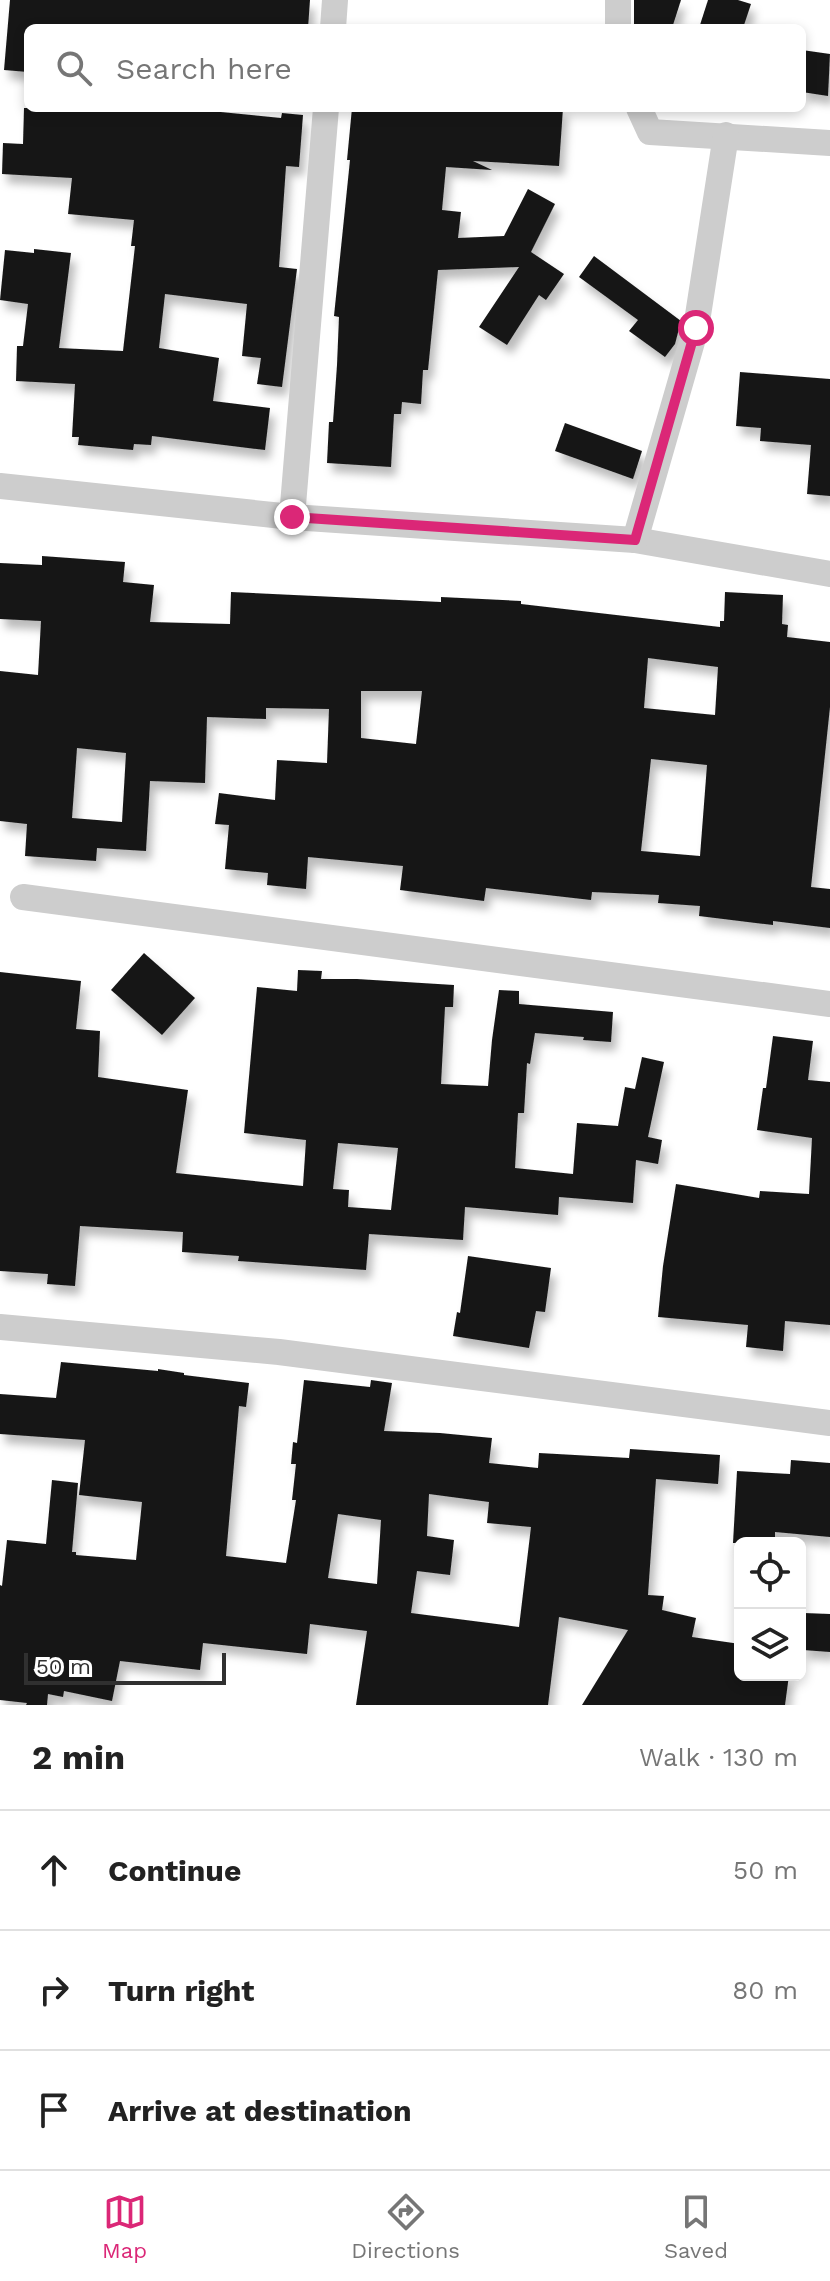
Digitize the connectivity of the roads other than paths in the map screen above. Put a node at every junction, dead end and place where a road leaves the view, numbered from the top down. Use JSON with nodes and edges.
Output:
{"nodes":[{"id":1,"x":335,"y":0,"type":"edge"},
{"id":2,"x":618,"y":0,"type":"edge"},
{"id":3,"x":333,"y":24,"type":"edge"},
{"id":4,"x":618,"y":24,"type":"edge"},
{"id":5,"x":326,"y":112,"type":"edge"},
{"id":6,"x":641,"y":112,"type":"edge"},
{"id":7,"x":726,"y":135,"type":"junction"},
{"id":8,"x":830,"y":143,"type":"edge"},
{"id":9,"x":0,"y":486,"type":"edge"},
{"id":10,"x":292,"y":517,"type":"junction"},
{"id":11,"x":635,"y":540,"type":"junction"},
{"id":12,"x":830,"y":574,"type":"edge"},
{"id":13,"x":23,"y":897,"type":"dead end"},
{"id":14,"x":830,"y":1004,"type":"edge"},
{"id":15,"x":0,"y":1327,"type":"edge"},
{"id":16,"x":830,"y":1423,"type":"edge"}],
"edges":[{"from":1,"to":3,"type":"street"},
{"from":2,"to":4,"type":"street"},
{"from":5,"to":10,"type":"street"},
{"from":6,"to":7,"type":"street"},
{"from":7,"to":8,"type":"street"},
{"from":7,"to":11,"type":"street"},
{"from":9,"to":10,"type":"street"},
{"from":10,"to":11,"type":"street"},
{"from":11,"to":12,"type":"street"},
{"from":13,"to":14,"type":"street"},
{"from":15,"to":16,"type":"street"}]}
